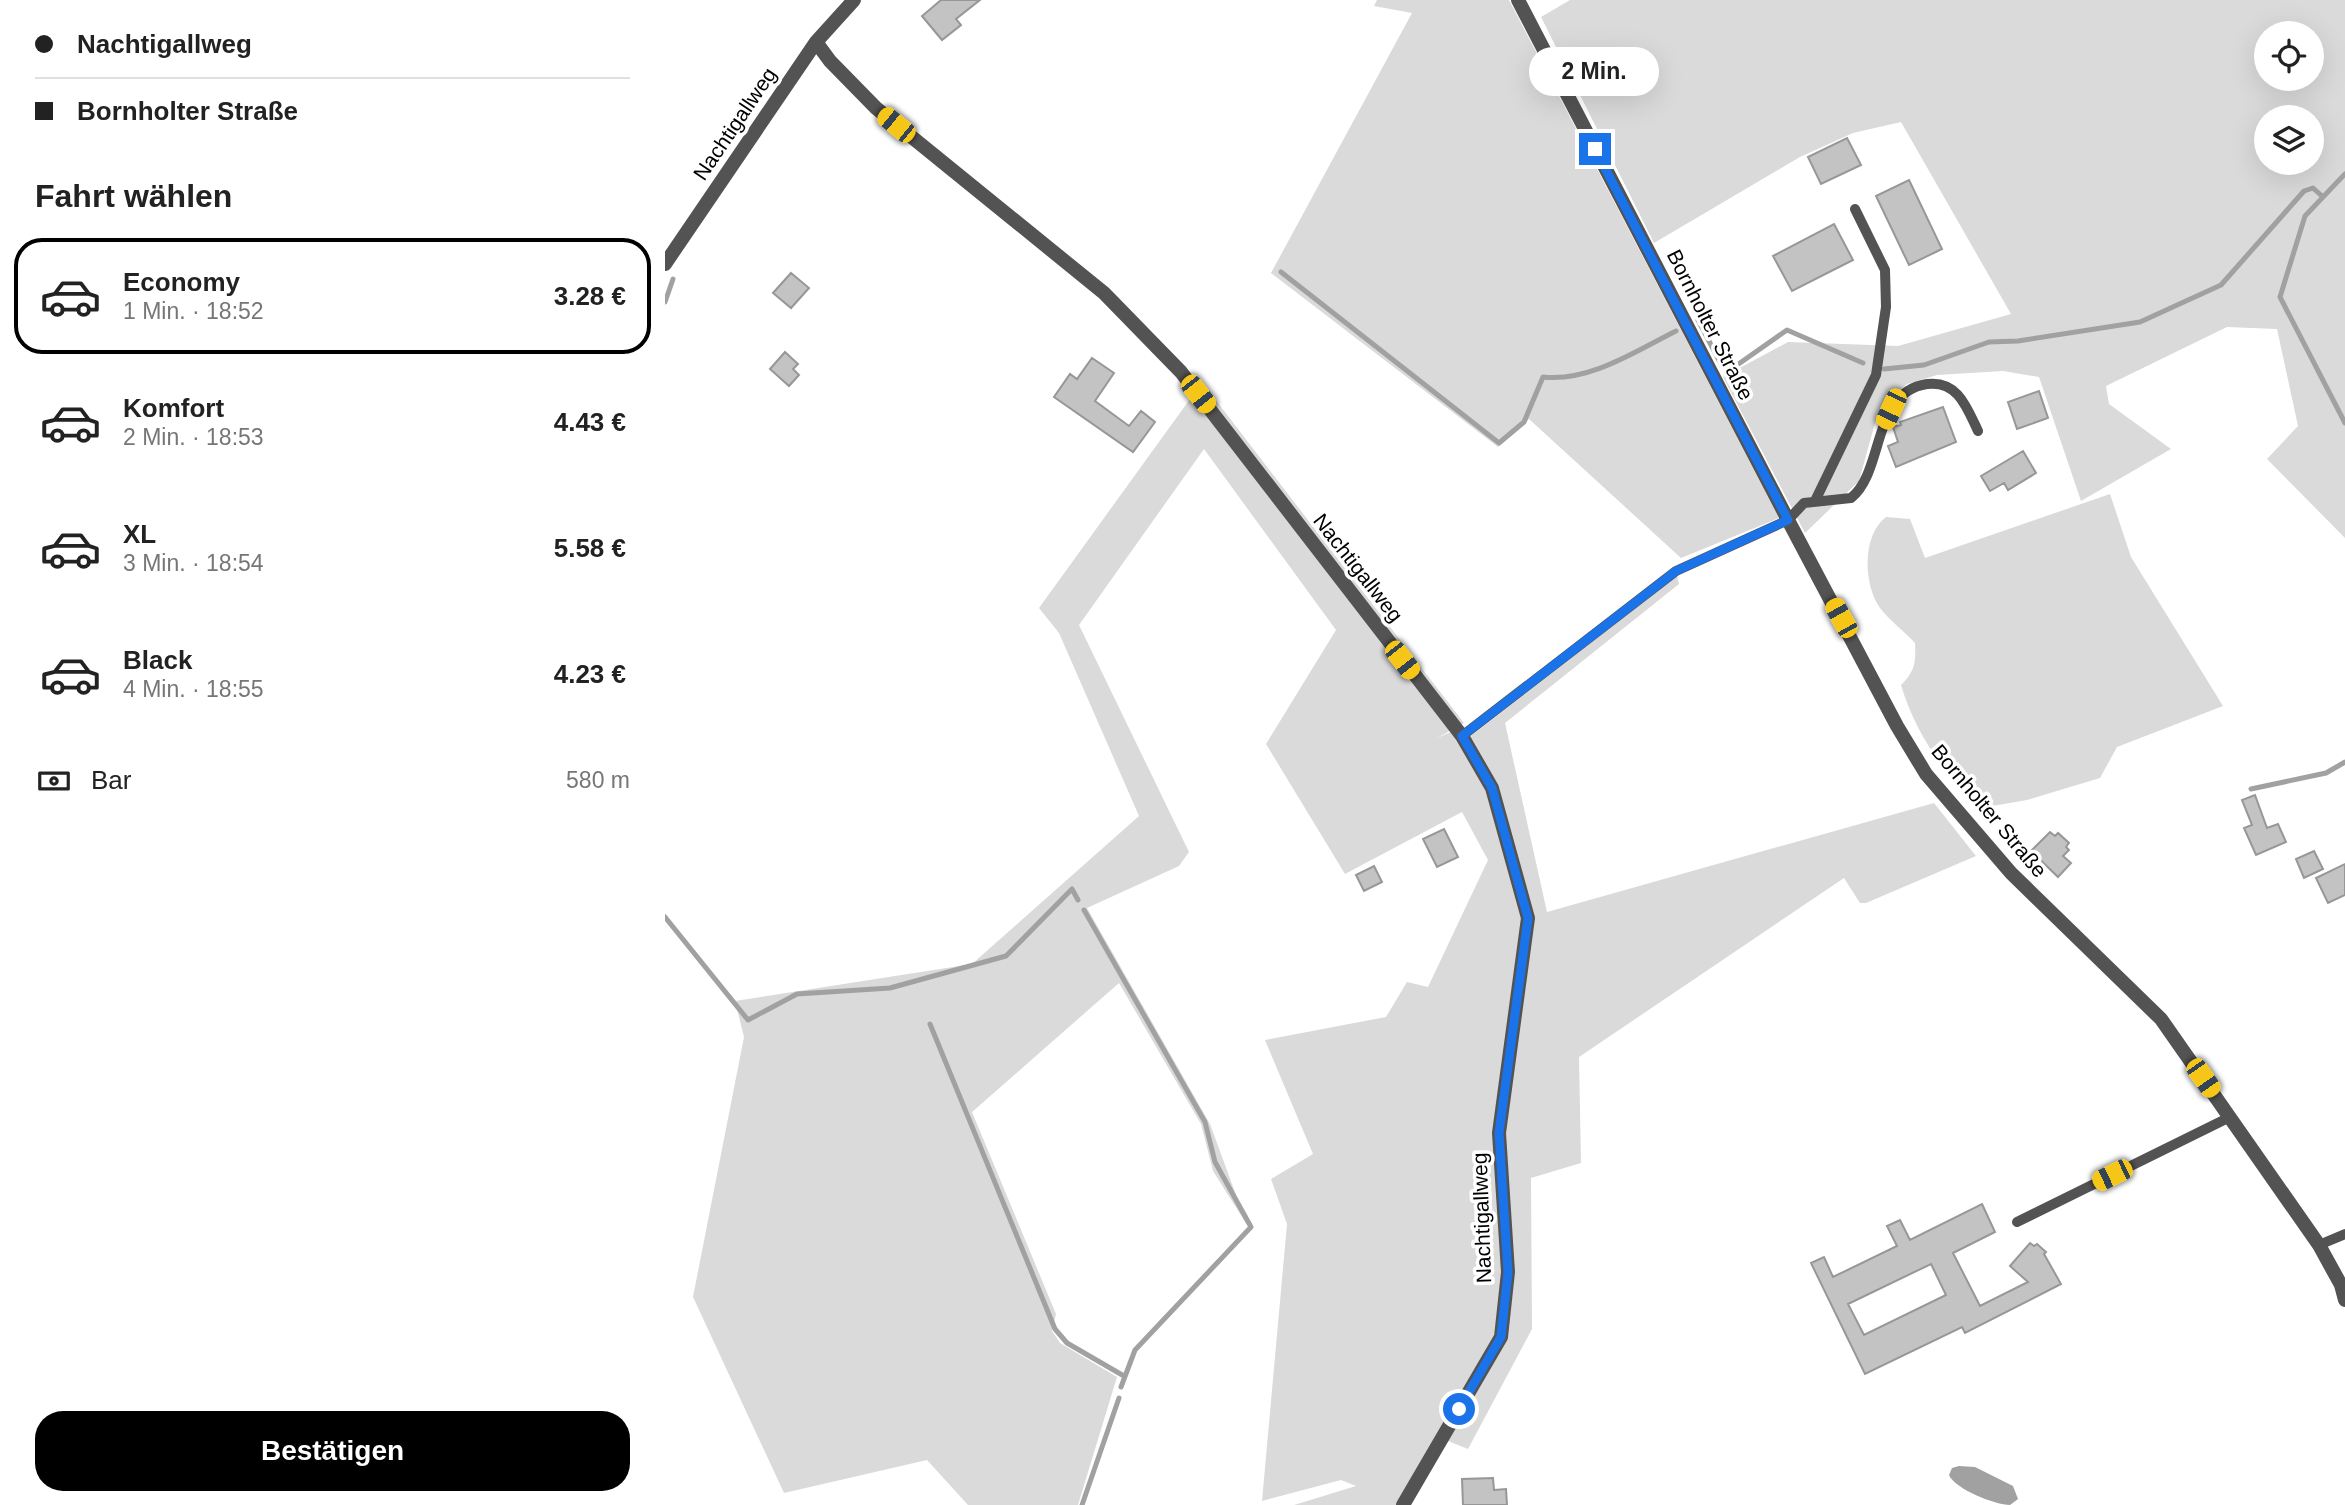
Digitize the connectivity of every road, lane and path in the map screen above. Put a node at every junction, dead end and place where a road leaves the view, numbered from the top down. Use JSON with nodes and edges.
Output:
{"nodes":[{"id":1,"x":854,"y":0,"type":"edge"},
{"id":2,"x":1518,"y":0,"type":"edge"},
{"id":3,"x":816,"y":43,"type":"junction"},
{"id":4,"x":1855,"y":209,"type":"dead end"},
{"id":5,"x":665,"y":264,"type":"edge"},
{"id":6,"x":1978,"y":431,"type":"dead end"},
{"id":7,"x":1815,"y":501,"type":"junction"},
{"id":8,"x":1788,"y":520,"type":"junction"},
{"id":9,"x":1462,"y":736,"type":"junction"},
{"id":10,"x":2230,"y":1117,"type":"junction"},
{"id":11,"x":2017,"y":1222,"type":"dead end"},
{"id":12,"x":2345,"y":1234,"type":"edge"},
{"id":13,"x":2319,"y":1245,"type":"junction"},
{"id":14,"x":2345,"y":1300,"type":"edge"},
{"id":15,"x":1403,"y":1505,"type":"edge"}],
"edges":[{"from":1,"to":3,"type":"street","name":"Nachtigallweg"},
{"from":2,"to":8,"type":"street","name":"Bornholter Straße"},
{"from":3,"to":5,"type":"street","name":"Nachtigallweg"},
{"from":3,"to":9,"type":"street","name":"Nachtigallweg"},
{"from":4,"to":7,"type":"lane"},
{"from":6,"to":7,"type":"lane"},
{"from":7,"to":8,"type":"lane"},
{"from":8,"to":9,"type":"lane"},
{"from":8,"to":10,"type":"street","name":"Bornholter Straße"},
{"from":9,"to":15,"type":"street","name":"Nachtigallweg"},
{"from":10,"to":11,"type":"lane"},
{"from":10,"to":13,"type":"street","name":"Bornholter Straße"},
{"from":12,"to":13,"type":"lane"},
{"from":13,"to":14,"type":"street","name":"Bornholter Straße"}]}
